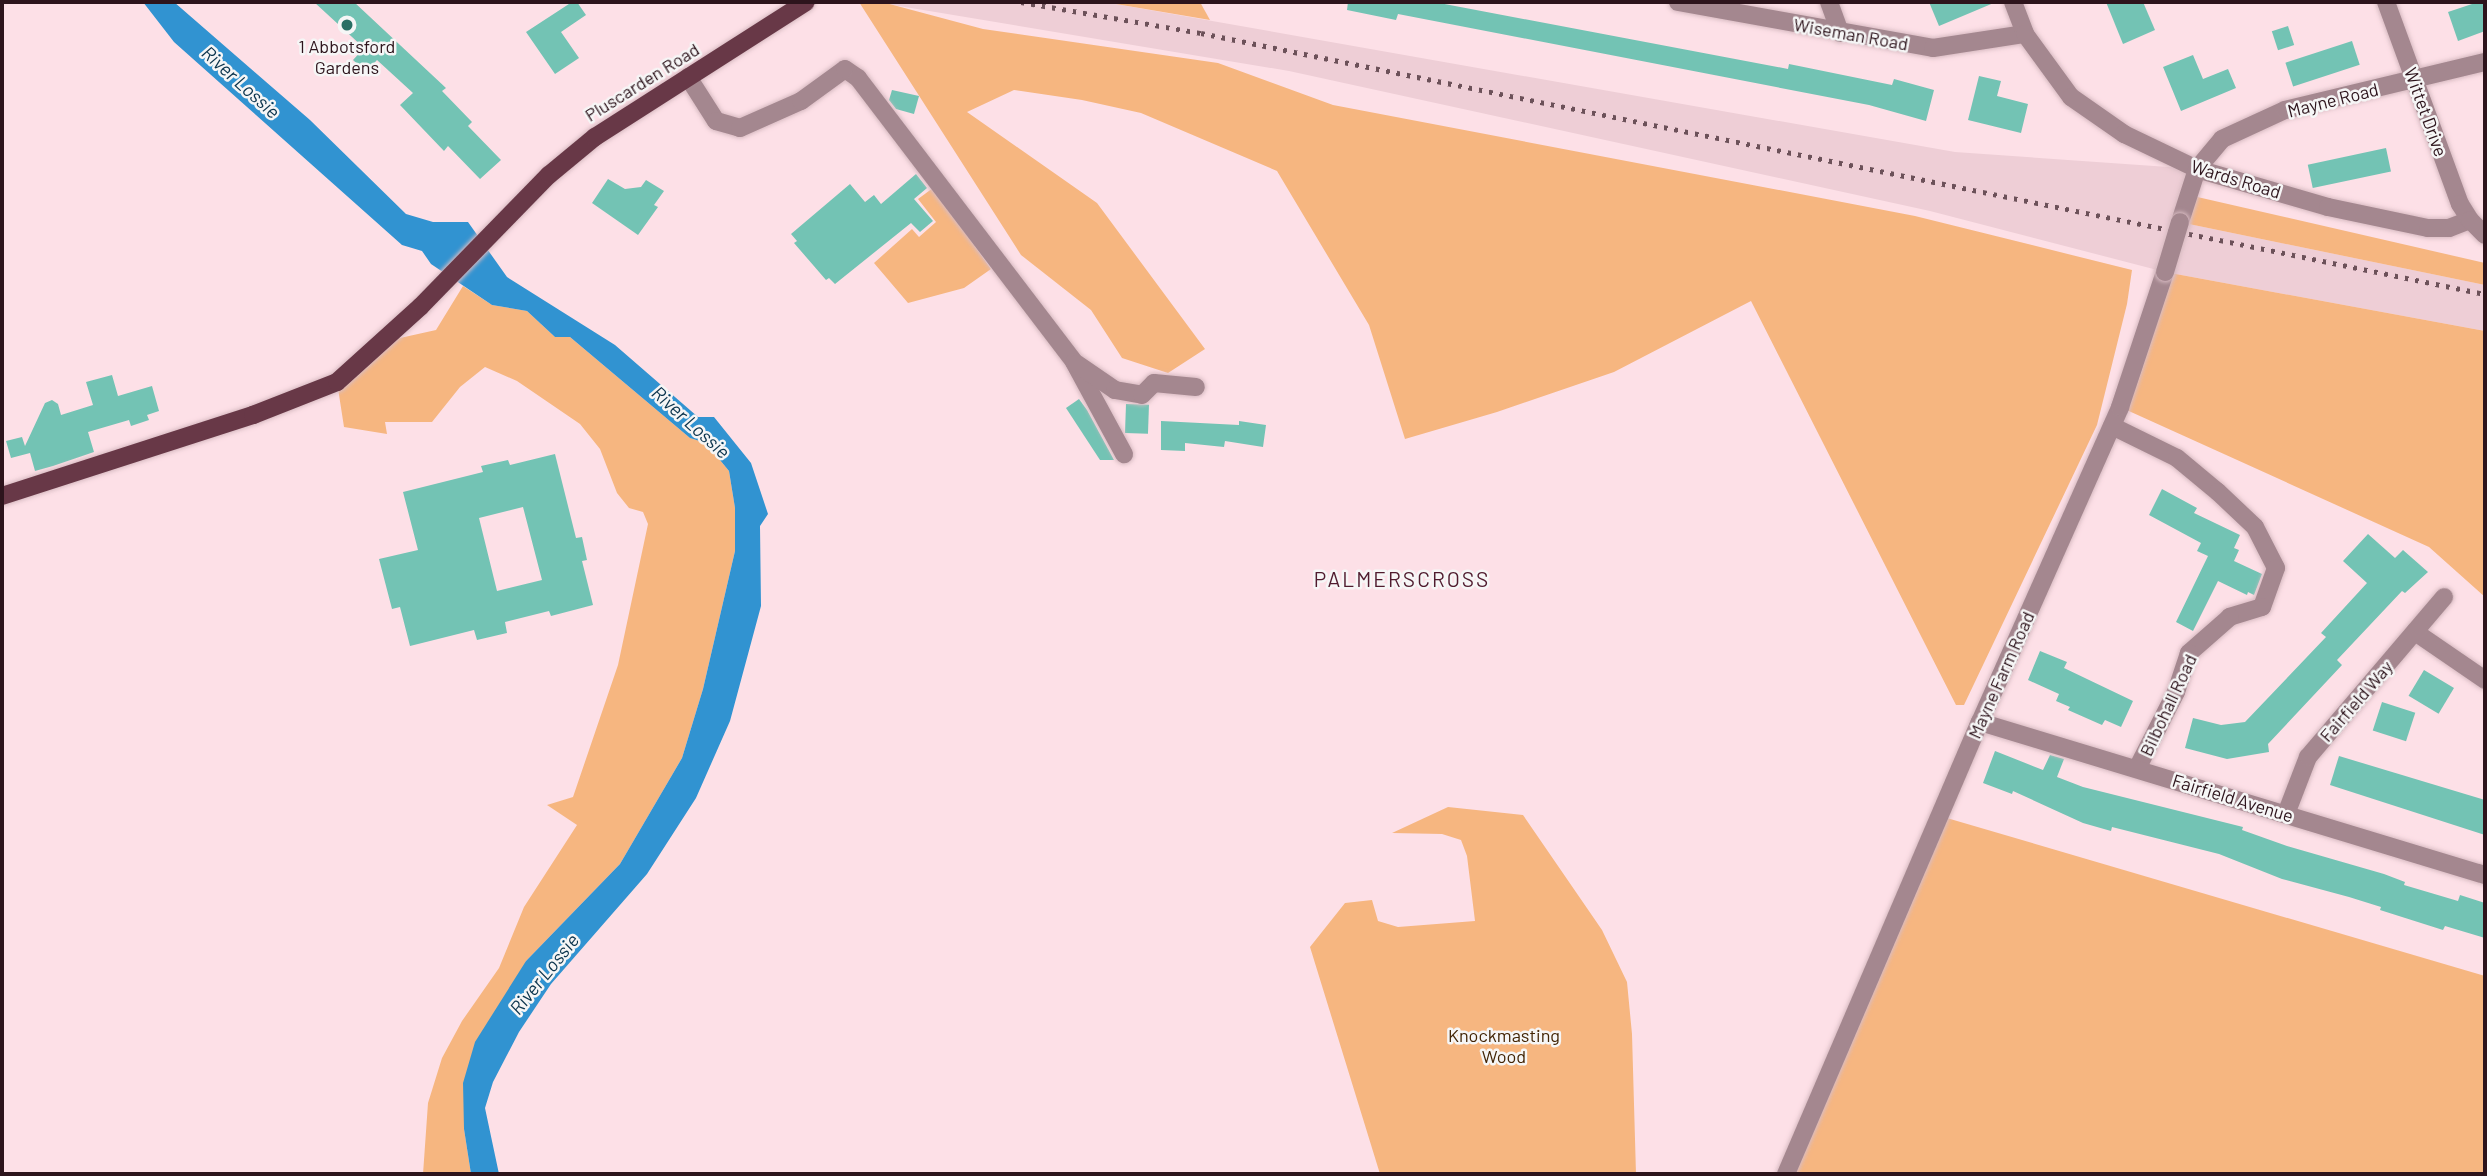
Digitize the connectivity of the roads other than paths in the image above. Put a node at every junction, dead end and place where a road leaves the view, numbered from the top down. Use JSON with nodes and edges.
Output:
{"nodes":[{"id":1,"x":1678,"y":2,"type":"edge"},
{"id":2,"x":1829,"y":2,"type":"edge"},
{"id":3,"x":2013,"y":2,"type":"edge"},
{"id":4,"x":2386,"y":2,"type":"edge"},
{"id":5,"x":803,"y":4,"type":"edge"},
{"id":6,"x":1840,"y":33,"type":"junction"},
{"id":7,"x":2025,"y":34,"type":"junction"},
{"id":8,"x":2485,"y":62,"type":"edge"},
{"id":9,"x":688,"y":77,"type":"junction"},
{"id":10,"x":2414,"y":80,"type":"junction"},
{"id":11,"x":2197,"y":169,"type":"junction"},
{"id":12,"x":2470,"y":220,"type":"junction"},
{"id":13,"x":2485,"y":235,"type":"edge"},
{"id":14,"x":1074,"y":362,"type":"junction"},
{"id":15,"x":1196,"y":387,"type":"dead end"},
{"id":16,"x":2112,"y":426,"type":"junction"},
{"id":17,"x":1124,"y":454,"type":"dead end"},
{"id":18,"x":2,"y":496,"type":"edge"},
{"id":19,"x":2444,"y":597,"type":"dead end"},
{"id":20,"x":2415,"y":632,"type":"junction"},
{"id":21,"x":2485,"y":680,"type":"edge"},
{"id":22,"x":1980,"y":722,"type":"junction"},
{"id":23,"x":2137,"y":769,"type":"junction"},
{"id":24,"x":2286,"y":814,"type":"junction"},
{"id":25,"x":2485,"y":875,"type":"edge"},
{"id":26,"x":1786,"y":1174,"type":"edge"}],
"edges":[{"from":1,"to":6,"type":"street","name":"Wiseman Road"},
{"from":2,"to":6,"type":"street"},
{"from":3,"to":7,"type":"street","name":"Wards Road"},
{"from":4,"to":10,"type":"street","name":"Wittet Drive"},
{"from":5,"to":9,"type":"main road","name":"Pluscarden Road"},
{"from":6,"to":7,"type":"street","name":"Wiseman Road"},
{"from":7,"to":11,"type":"street","name":"Wards Road"},
{"from":8,"to":10,"type":"street","name":"Mayne Road"},
{"from":9,"to":14,"type":"street"},
{"from":9,"to":18,"type":"main road","name":"Pluscarden Road"},
{"from":10,"to":11,"type":"street","name":"Mayne Road"},
{"from":10,"to":12,"type":"street","name":"Wittet Drive"},
{"from":11,"to":12,"type":"street","name":"Wards Road"},
{"from":11,"to":16,"type":"street","name":"Mayne Farm Road","bridge":true},
{"from":12,"to":13,"type":"street"},
{"from":14,"to":15,"type":"street"},
{"from":14,"to":17,"type":"street"},
{"from":16,"to":22,"type":"street","name":"Mayne Farm Road"},
{"from":16,"to":23,"type":"street","name":"Bilbohall Road"},
{"from":19,"to":20,"type":"street","name":"Fairfield Way"},
{"from":20,"to":21,"type":"street"},
{"from":20,"to":24,"type":"street","name":"Fairfield Way"},
{"from":22,"to":23,"type":"street","name":"Fairfield Avenue"},
{"from":22,"to":26,"type":"street","name":"Mayne Farm Road"},
{"from":23,"to":24,"type":"street","name":"Fairfield Avenue"},
{"from":24,"to":25,"type":"street","name":"Fairfield Avenue"}]}
